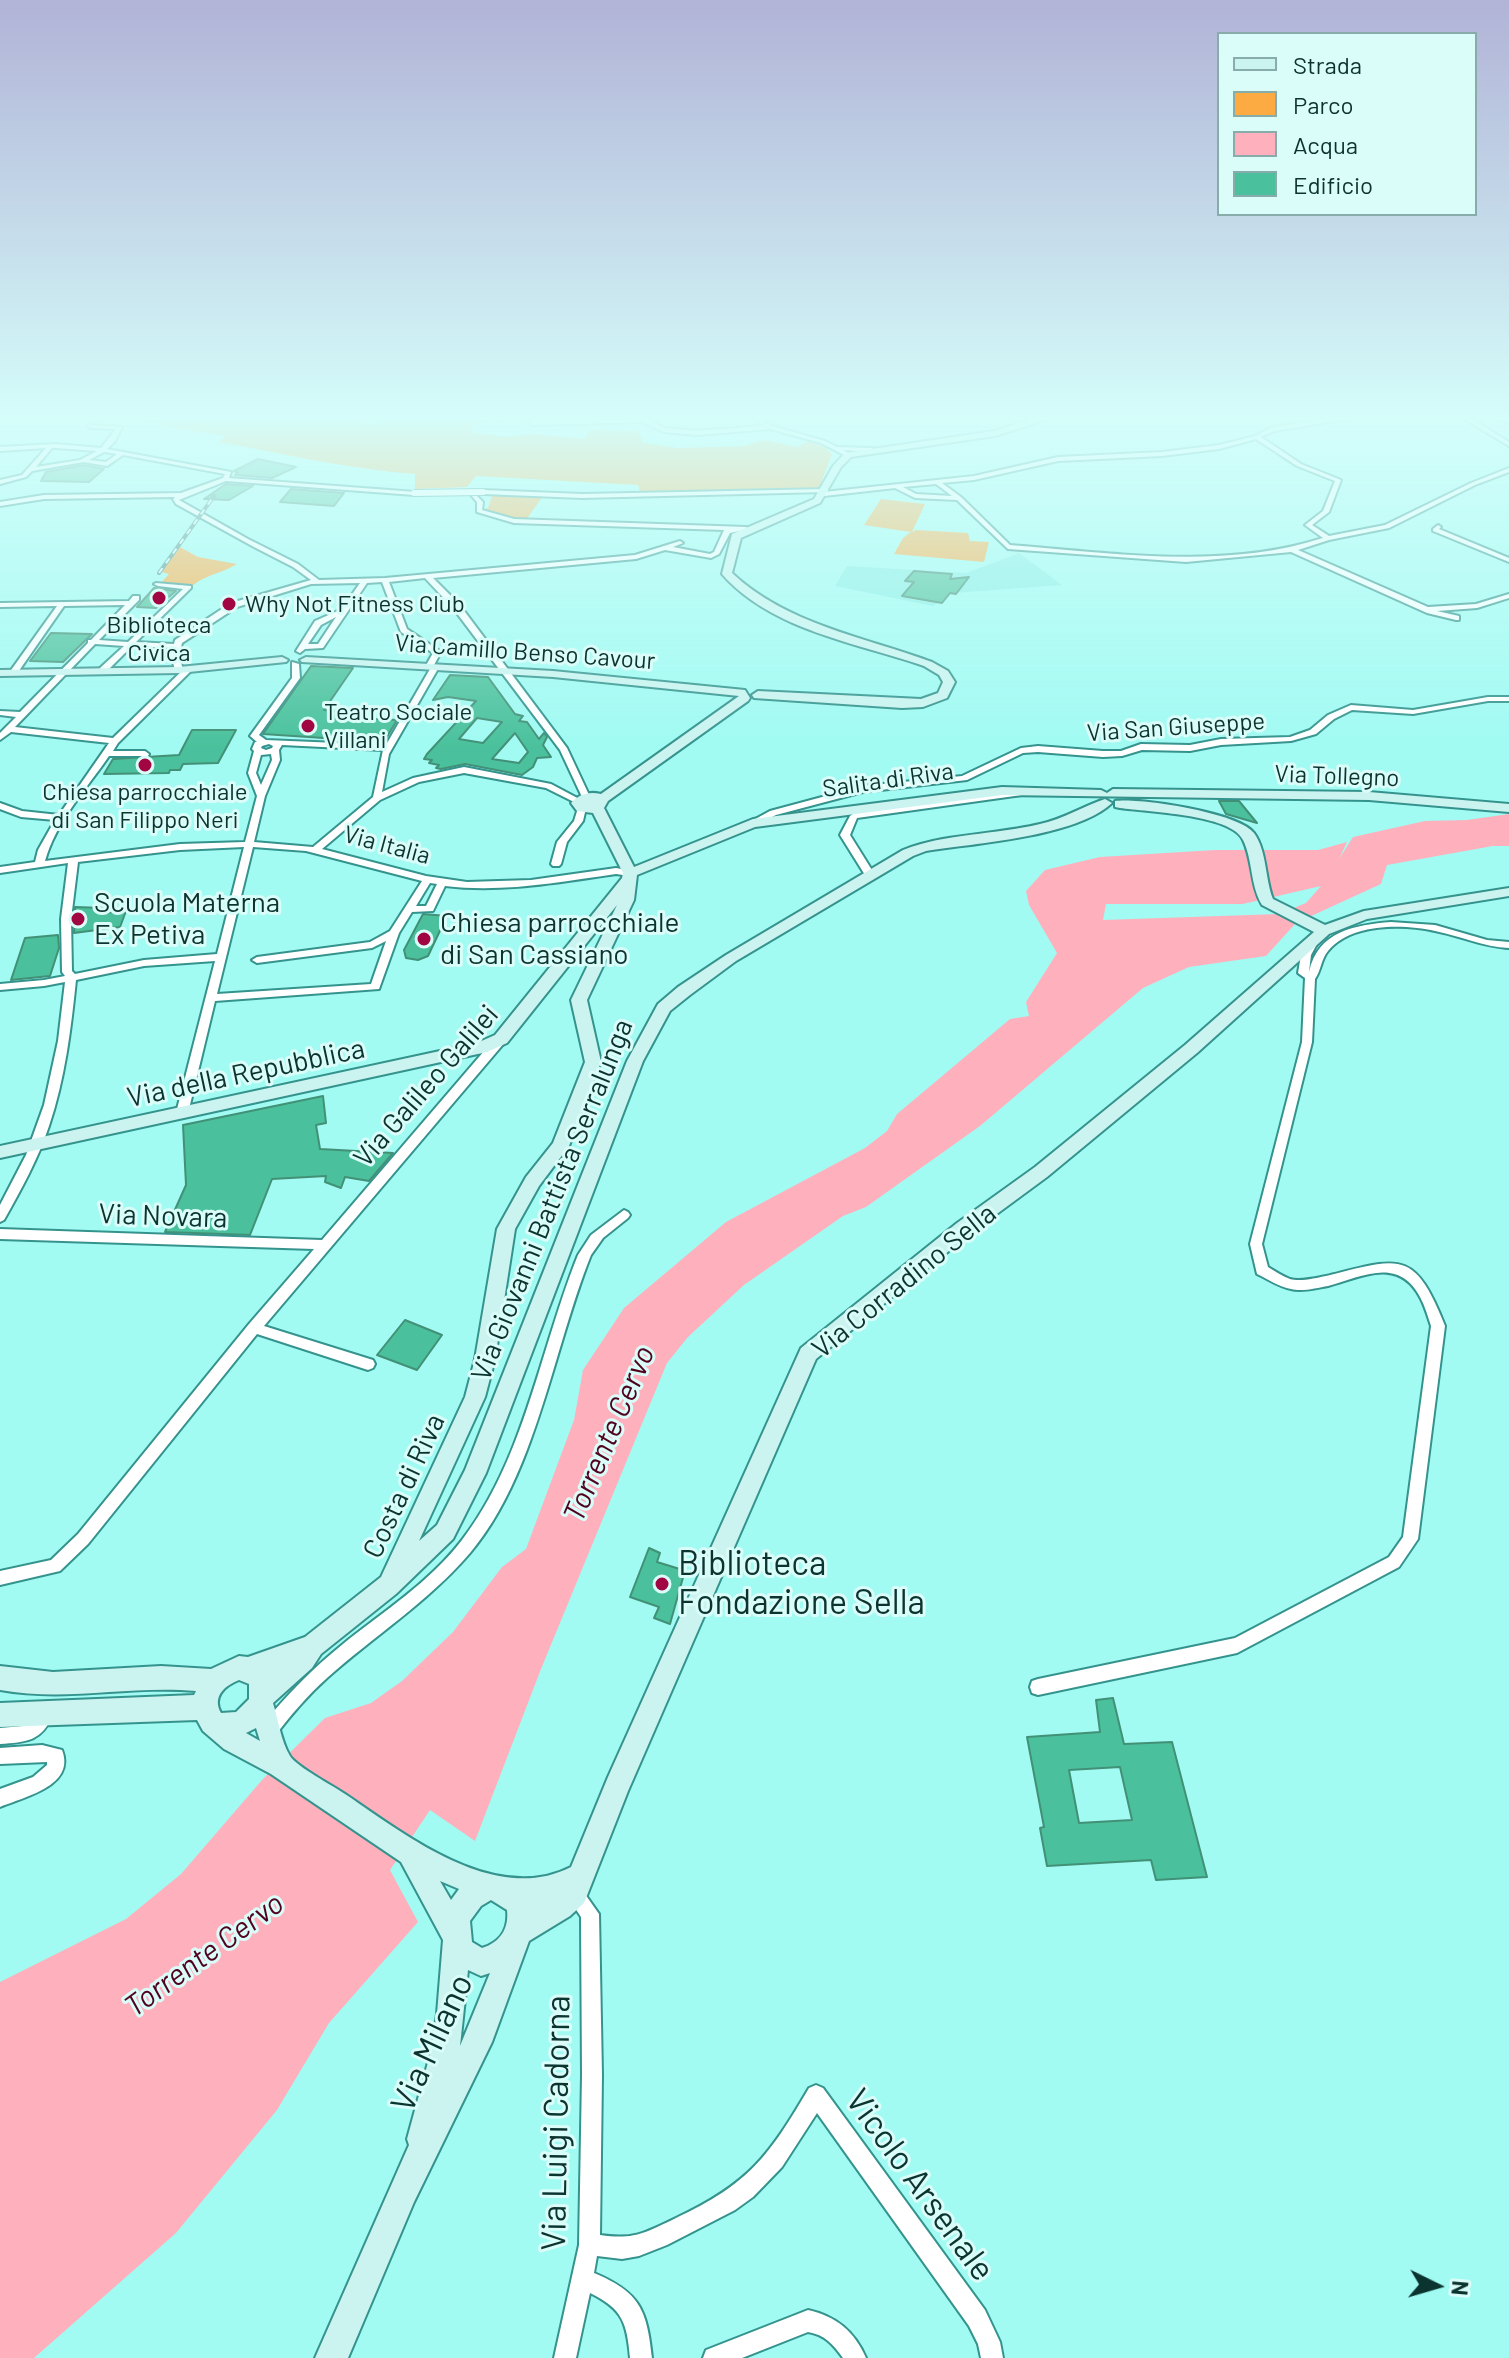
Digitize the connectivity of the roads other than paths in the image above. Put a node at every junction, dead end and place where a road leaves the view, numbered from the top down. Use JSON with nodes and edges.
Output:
{"nodes":[{"id":1,"x":226,"y":527,"type":"edge"},
{"id":2,"x":653,"y":527,"type":"edge"},
{"id":3,"x":698,"y":527,"type":"edge"},
{"id":4,"x":750,"y":527,"type":"edge"},
{"id":5,"x":988,"y":527,"type":"edge"},
{"id":6,"x":1311,"y":527,"type":"edge"},
{"id":7,"x":1387,"y":527,"type":"edge"},
{"id":8,"x":1438,"y":527,"type":"dead end"},
{"id":9,"x":746,"y":529,"type":"junction"},
{"id":10,"x":1328,"y":538,"type":"junction"},
{"id":11,"x":664,"y":548,"type":"junction"},
{"id":12,"x":1292,"y":550,"type":"junction"},
{"id":13,"x":1509,"y":560,"type":"edge"},
{"id":14,"x":428,"y":577,"type":"junction"},
{"id":15,"x":385,"y":580,"type":"junction"},
{"id":16,"x":316,"y":581,"type":"junction"},
{"id":17,"x":364,"y":582,"type":"junction"},
{"id":18,"x":158,"y":584,"type":"dead end"},
{"id":19,"x":1509,"y":596,"type":"edge"},
{"id":20,"x":62,"y":604,"type":"junction"},
{"id":21,"x":0,"y":605,"type":"edge"},
{"id":22,"x":1427,"y":609,"type":"junction"},
{"id":23,"x":346,"y":610,"type":"junction"},
{"id":24,"x":1456,"y":618,"type":"dead end"},
{"id":25,"x":91,"y":642,"type":"junction"},
{"id":26,"x":129,"y":645,"type":"junction"},
{"id":27,"x":175,"y":646,"type":"junction"},
{"id":28,"x":297,"y":657,"type":"junction"},
{"id":29,"x":432,"y":667,"type":"junction"},
{"id":30,"x":184,"y":669,"type":"junction"},
{"id":31,"x":103,"y":670,"type":"junction"},
{"id":32,"x":503,"y":670,"type":"junction"},
{"id":33,"x":66,"y":671,"type":"junction"},
{"id":34,"x":6,"y":673,"type":"edge"},
{"id":35,"x":748,"y":695,"type":"junction"},
{"id":36,"x":1509,"y":699,"type":"edge"},
{"id":37,"x":0,"y":713,"type":"edge"},
{"id":38,"x":23,"y":715,"type":"junction"},
{"id":39,"x":9,"y":729,"type":"junction"},
{"id":40,"x":0,"y":738,"type":"edge"},
{"id":41,"x":115,"y":741,"type":"junction"},
{"id":42,"x":315,"y":745,"type":"junction"},
{"id":43,"x":273,"y":748,"type":"junction"},
{"id":44,"x":389,"y":748,"type":"junction"},
{"id":45,"x":109,"y":753,"type":"junction"},
{"id":46,"x":145,"y":754,"type":"dead end"},
{"id":47,"x":1029,"y":791,"type":"junction"},
{"id":48,"x":261,"y":796,"type":"junction"},
{"id":49,"x":377,"y":798,"type":"junction"},
{"id":50,"x":1113,"y":799,"type":"junction"},
{"id":51,"x":589,"y":803,"type":"junction"},
{"id":52,"x":0,"y":806,"type":"edge"},
{"id":53,"x":1509,"y":808,"type":"edge"},
{"id":54,"x":61,"y":818,"type":"junction"},
{"id":55,"x":753,"y":823,"type":"junction"},
{"id":56,"x":250,"y":845,"type":"junction"},
{"id":57,"x":316,"y":849,"type":"junction"},
{"id":58,"x":73,"y":862,"type":"junction"},
{"id":59,"x":556,"y":864,"type":"dead end"},
{"id":60,"x":39,"y":865,"type":"junction"},
{"id":61,"x":0,"y":870,"type":"edge"},
{"id":62,"x":630,"y":873,"type":"junction"},
{"id":63,"x":870,"y":875,"type":"junction"},
{"id":64,"x":427,"y":880,"type":"junction"},
{"id":65,"x":442,"y":883,"type":"junction"},
{"id":66,"x":1509,"y":892,"type":"edge"},
{"id":67,"x":409,"y":909,"type":"junction"},
{"id":68,"x":1317,"y":932,"type":"junction"},
{"id":69,"x":394,"y":933,"type":"junction"},
{"id":70,"x":1509,"y":945,"type":"edge"},
{"id":71,"x":221,"y":957,"type":"junction"},
{"id":72,"x":257,"y":960,"type":"dead end"},
{"id":73,"x":1311,"y":975,"type":"junction"},
{"id":74,"x":71,"y":976,"type":"junction"},
{"id":75,"x":0,"y":987,"type":"edge"},
{"id":76,"x":211,"y":998,"type":"junction"},
{"id":77,"x":501,"y":1039,"type":"junction"},
{"id":78,"x":182,"y":1113,"type":"junction"},
{"id":79,"x":37,"y":1145,"type":"junction"},
{"id":80,"x":0,"y":1152,"type":"edge"},
{"id":81,"x":624,"y":1215,"type":"dead end"},
{"id":82,"x":0,"y":1217,"type":"edge"},
{"id":83,"x":0,"y":1234,"type":"edge"},
{"id":84,"x":324,"y":1245,"type":"junction"},
{"id":85,"x":254,"y":1328,"type":"junction"},
{"id":86,"x":368,"y":1364,"type":"dead end"},
{"id":87,"x":0,"y":1578,"type":"edge"},
{"id":88,"x":388,"y":1586,"type":"junction"},
{"id":89,"x":313,"y":1646,"type":"junction"},
{"id":90,"x":249,"y":1669,"type":"junction"},
{"id":91,"x":0,"y":1678,"type":"edge"},
{"id":92,"x":215,"y":1681,"type":"junction"},
{"id":93,"x":1038,"y":1687,"type":"dead end"},
{"id":94,"x":262,"y":1699,"type":"junction"},
{"id":95,"x":48,"y":1713,"type":"junction"},
{"id":96,"x":0,"y":1715,"type":"edge"},
{"id":97,"x":212,"y":1717,"type":"junction"},
{"id":98,"x":0,"y":1736,"type":"edge"},
{"id":99,"x":271,"y":1750,"type":"junction"},
{"id":100,"x":0,"y":1756,"type":"edge"},
{"id":101,"x":0,"y":1798,"type":"edge"},
{"id":102,"x":410,"y":1853,"type":"junction"},
{"id":103,"x":576,"y":1885,"type":"junction"},
{"id":104,"x":499,"y":1889,"type":"junction"},
{"id":105,"x":456,"y":1938,"type":"junction"},
{"id":106,"x":516,"y":1939,"type":"junction"},
{"id":107,"x":414,"y":2168,"type":"junction"},
{"id":108,"x":589,"y":2245,"type":"junction"},
{"id":109,"x":582,"y":2279,"type":"junction"},
{"id":110,"x":331,"y":2358,"type":"edge"},
{"id":111,"x":565,"y":2358,"type":"edge"},
{"id":112,"x":641,"y":2358,"type":"edge"},
{"id":113,"x":714,"y":2358,"type":"edge"},
{"id":114,"x":855,"y":2358,"type":"edge"},
{"id":115,"x":992,"y":2358,"type":"edge"}],
"edges":[{"from":1,"to":16,"type":"street"},
{"from":2,"to":11,"type":"street"},
{"from":3,"to":9,"type":"street"},
{"from":4,"to":9,"type":"main road"},
{"from":5,"to":12,"type":"street"},
{"from":6,"to":10,"type":"street"},
{"from":7,"to":10,"type":"street"},
{"from":8,"to":13,"type":"street"},
{"from":9,"to":11,"type":"street"},
{"from":9,"to":35,"type":"main road","name":"Via Camillo Benso Cavour"},
{"from":10,"to":12,"type":"street"},
{"from":11,"to":14,"type":"street"},
{"from":12,"to":22,"type":"street"},
{"from":14,"to":15,"type":"street"},
{"from":14,"to":32,"type":"street"},
{"from":15,"to":17,"type":"street"},
{"from":15,"to":29,"type":"street"},
{"from":16,"to":17,"type":"street"},
{"from":16,"to":27,"type":"street"},
{"from":17,"to":23,"type":"street"},
{"from":18,"to":26,"type":"street"},
{"from":19,"to":22,"type":"street"},
{"from":20,"to":21,"type":"street"},
{"from":20,"to":25,"type":"street"},
{"from":20,"to":34,"type":"street"},
{"from":22,"to":24,"type":"street"},
{"from":23,"to":28,"type":"street"},
{"from":23,"to":28,"type":"street"},
{"from":25,"to":26,"type":"street"},
{"from":25,"to":33,"type":"street"},
{"from":26,"to":27,"type":"street"},
{"from":26,"to":31,"type":"street"},
{"from":27,"to":30,"type":"street"},
{"from":28,"to":29,"type":"main road","name":"Via Camillo Benso Cavour"},
{"from":28,"to":30,"type":"main road","name":"Via Camillo Benso Cavour"},
{"from":28,"to":43,"type":"street"},
{"from":29,"to":32,"type":"main road","name":"Via Camillo Benso Cavour"},
{"from":29,"to":44,"type":"street"},
{"from":30,"to":31,"type":"main road","name":"Via Camillo Benso Cavour"},
{"from":30,"to":41,"type":"street"},
{"from":31,"to":33,"type":"main road","name":"Via Camillo Benso Cavour"},
{"from":32,"to":35,"type":"main road","name":"Via Camillo Benso Cavour"},
{"from":32,"to":51,"type":"street"},
{"from":33,"to":34,"type":"main road","name":"Via Camillo Benso Cavour"},
{"from":33,"to":38,"type":"street"},
{"from":35,"to":51,"type":"main road"},
{"from":36,"to":55,"type":"street","name":"Via San Giuseppe"},
{"from":37,"to":38,"type":"street"},
{"from":38,"to":39,"type":"street"},
{"from":39,"to":40,"type":"street"},
{"from":39,"to":41,"type":"street"},
{"from":41,"to":45,"type":"street"},
{"from":42,"to":43,"type":"street"},
{"from":42,"to":43,"type":"street"},
{"from":42,"to":44,"type":"street"},
{"from":43,"to":48,"type":"street"},
{"from":43,"to":48,"type":"street"},
{"from":44,"to":49,"type":"street"},
{"from":45,"to":46,"type":"street"},
{"from":45,"to":54,"type":"street"},
{"from":47,"to":50,"type":"main road","name":"Salita di Riva"},
{"from":47,"to":55,"type":"main road","name":"Salita di Riva"},
{"from":47,"to":63,"type":"street","name":"Salita di Riva"},
{"from":48,"to":56,"type":"street"},
{"from":49,"to":51,"type":"street"},
{"from":49,"to":57,"type":"street"},
{"from":50,"to":53,"type":"main road","name":"Via Tollegno"},
{"from":50,"to":63,"type":"main road","name":"Via Giovanni Battista Serralunga"},
{"from":50,"to":68,"type":"main road","name":"Salita di Riva"},
{"from":51,"to":59,"type":"street"},
{"from":51,"to":62,"type":"main road"},
{"from":52,"to":54,"type":"street"},
{"from":54,"to":60,"type":"street"},
{"from":55,"to":62,"type":"main road","name":"Via Italia"},
{"from":56,"to":57,"type":"street","name":"Via Italia"},
{"from":56,"to":58,"type":"street","name":"Via Italia"},
{"from":56,"to":71,"type":"street"},
{"from":57,"to":64,"type":"street","name":"Via Italia"},
{"from":58,"to":60,"type":"street","name":"Via Italia"},
{"from":58,"to":74,"type":"street"},
{"from":60,"to":61,"type":"street","name":"Via Italia"},
{"from":62,"to":65,"type":"street","name":"Via Italia"},
{"from":62,"to":77,"type":"main road","name":"Via Galileo Galilei"},
{"from":62,"to":88,"type":"main road","name":"Costa di Riva"},
{"from":63,"to":88,"type":"main road","name":"Via Giovanni Battista Serralunga"},
{"from":64,"to":65,"type":"street","name":"Via Italia"},
{"from":64,"to":67,"type":"street"},
{"from":65,"to":67,"type":"street"},
{"from":66,"to":68,"type":"main road"},
{"from":67,"to":69,"type":"street"},
{"from":68,"to":73,"type":"street"},
{"from":68,"to":103,"type":"main road","name":"Via Corradino Sella"},
{"from":69,"to":72,"type":"street"},
{"from":69,"to":76,"type":"street"},
{"from":70,"to":73,"type":"street"},
{"from":71,"to":74,"type":"street"},
{"from":71,"to":76,"type":"street"},
{"from":73,"to":93,"type":"street"},
{"from":74,"to":75,"type":"street"},
{"from":74,"to":79,"type":"street"},
{"from":76,"to":78,"type":"street"},
{"from":77,"to":78,"type":"main road","name":"Via della Repubblica"},
{"from":77,"to":84,"type":"street","name":"Via Galileo Galilei"},
{"from":78,"to":79,"type":"main road","name":"Via della Repubblica"},
{"from":79,"to":80,"type":"main road","name":"Via della Repubblica"},
{"from":79,"to":82,"type":"street"},
{"from":81,"to":99,"type":"street"},
{"from":83,"to":84,"type":"street","name":"Via Novara"},
{"from":84,"to":85,"type":"street","name":"Via Galileo Galilei"},
{"from":85,"to":86,"type":"street"},
{"from":85,"to":87,"type":"street","name":"Via Galileo Galilei"},
{"from":88,"to":89,"type":"main road","name":"Via Giovanni Battista Serralunga"},
{"from":89,"to":90,"type":"main road","name":"Via Giovanni Battista Serralunga"},
{"from":89,"to":94,"type":"main road","name":"Via Giovanni Battista Serralunga"},
{"from":90,"to":92,"type":"main road"},
{"from":90,"to":94,"type":"main road"},
{"from":91,"to":92,"type":"main road"},
{"from":92,"to":97,"type":"main road"},
{"from":94,"to":97,"type":"main road"},
{"from":94,"to":99,"type":"main road"},
{"from":95,"to":96,"type":"main road"},
{"from":95,"to":97,"type":"main road"},
{"from":95,"to":98,"type":"street"},
{"from":97,"to":99,"type":"main road","name":"Via Milano"},
{"from":99,"to":102,"type":"main road","name":"Via Milano"},
{"from":100,"to":101,"type":"street"},
{"from":102,"to":104,"type":"main road","name":"Via Milano"},
{"from":102,"to":105,"type":"main road","name":"Via Milano"},
{"from":103,"to":104,"type":"main road"},
{"from":103,"to":106,"type":"main road","name":"Via Corradino Sella"},
{"from":103,"to":108,"type":"street","name":"Via Luigi Cadorna"},
{"from":104,"to":105,"type":"main road"},
{"from":104,"to":106,"type":"main road"},
{"from":105,"to":106,"type":"main road"},
{"from":105,"to":107,"type":"main road","name":"Via Milano"},
{"from":106,"to":107,"type":"main road","name":"Via Milano"},
{"from":107,"to":110,"type":"main road","name":"Via Milano"},
{"from":108,"to":109,"type":"street","name":"Via Luigi Cadorna"},
{"from":108,"to":115,"type":"street","name":"Vicolo Arsenale"},
{"from":109,"to":111,"type":"street","name":"Via Luigi Cadorna"},
{"from":109,"to":112,"type":"street"},
{"from":113,"to":114,"type":"street"}]}
